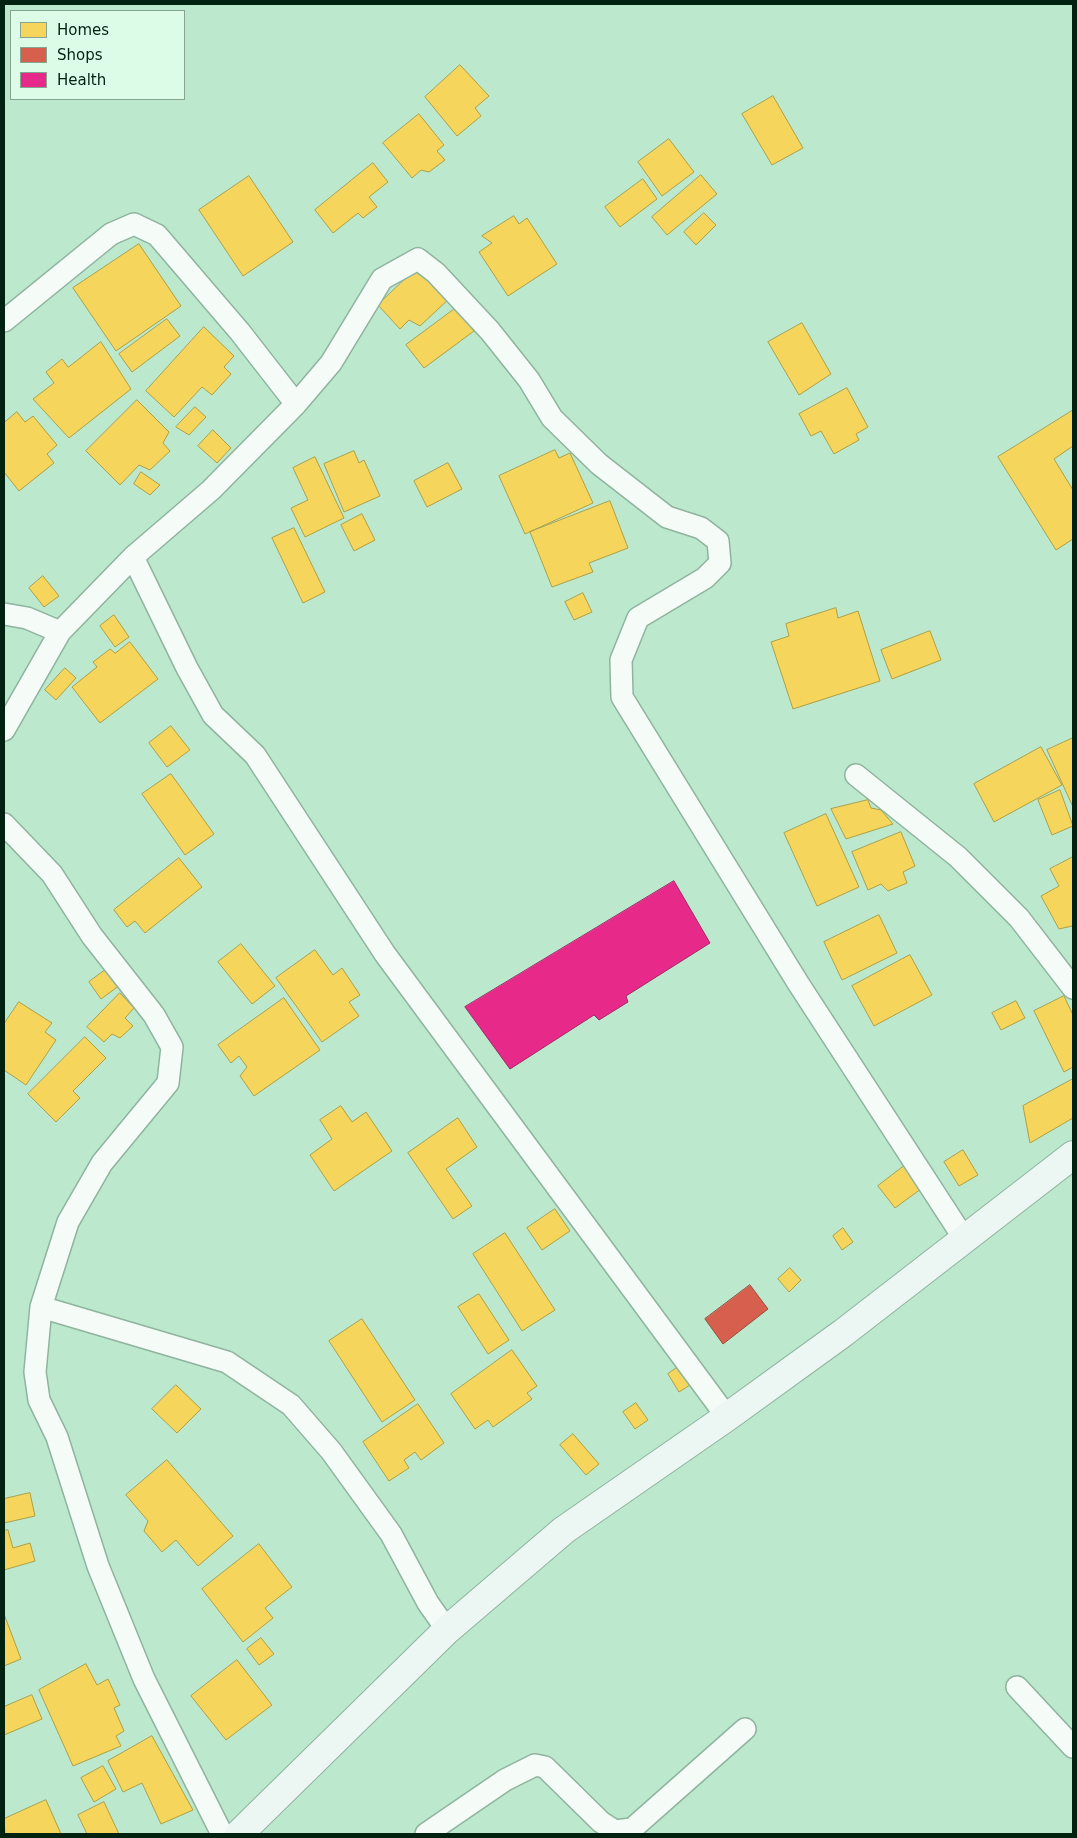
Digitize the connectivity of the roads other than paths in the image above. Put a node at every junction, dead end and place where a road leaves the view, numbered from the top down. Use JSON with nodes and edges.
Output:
{"nodes":[{"id":1,"x":4,"y":321,"type":"edge"},
{"id":2,"x":296,"y":404,"type":"junction"},
{"id":3,"x":132,"y":557,"type":"junction"},
{"id":4,"x":4,"y":614,"type":"edge"},
{"id":5,"x":60,"y":632,"type":"junction"},
{"id":6,"x":4,"y":730,"type":"edge"},
{"id":7,"x":856,"y":775,"type":"dead end"},
{"id":8,"x":4,"y":824,"type":"edge"},
{"id":9,"x":1073,"y":988,"type":"edge"},
{"id":10,"x":1073,"y":1155,"type":"edge"},
{"id":11,"x":964,"y":1240,"type":"junction"},
{"id":12,"x":42,"y":1307,"type":"junction"},
{"id":13,"x":727,"y":1417,"type":"junction"},
{"id":14,"x":447,"y":1630,"type":"junction"},
{"id":15,"x":1017,"y":1687,"type":"dead end"},
{"id":16,"x":745,"y":1729,"type":"dead end"},
{"id":17,"x":1073,"y":1747,"type":"edge"},
{"id":18,"x":222,"y":1834,"type":"edge"},
{"id":19,"x":239,"y":1834,"type":"edge"},
{"id":20,"x":426,"y":1834,"type":"edge"}],
"edges":[{"from":1,"to":2,"type":"street"},
{"from":2,"to":3,"type":"street"},
{"from":2,"to":11,"type":"street"},
{"from":3,"to":5,"type":"street"},
{"from":3,"to":13,"type":"street"},
{"from":4,"to":5,"type":"street"},
{"from":5,"to":6,"type":"street"},
{"from":7,"to":9,"type":"street"},
{"from":8,"to":12,"type":"street"},
{"from":10,"to":11,"type":"street"},
{"from":11,"to":13,"type":"street"},
{"from":12,"to":14,"type":"street"},
{"from":12,"to":18,"type":"street"},
{"from":13,"to":14,"type":"street"},
{"from":14,"to":19,"type":"street"},
{"from":15,"to":17,"type":"street"},
{"from":16,"to":20,"type":"street"}]}
